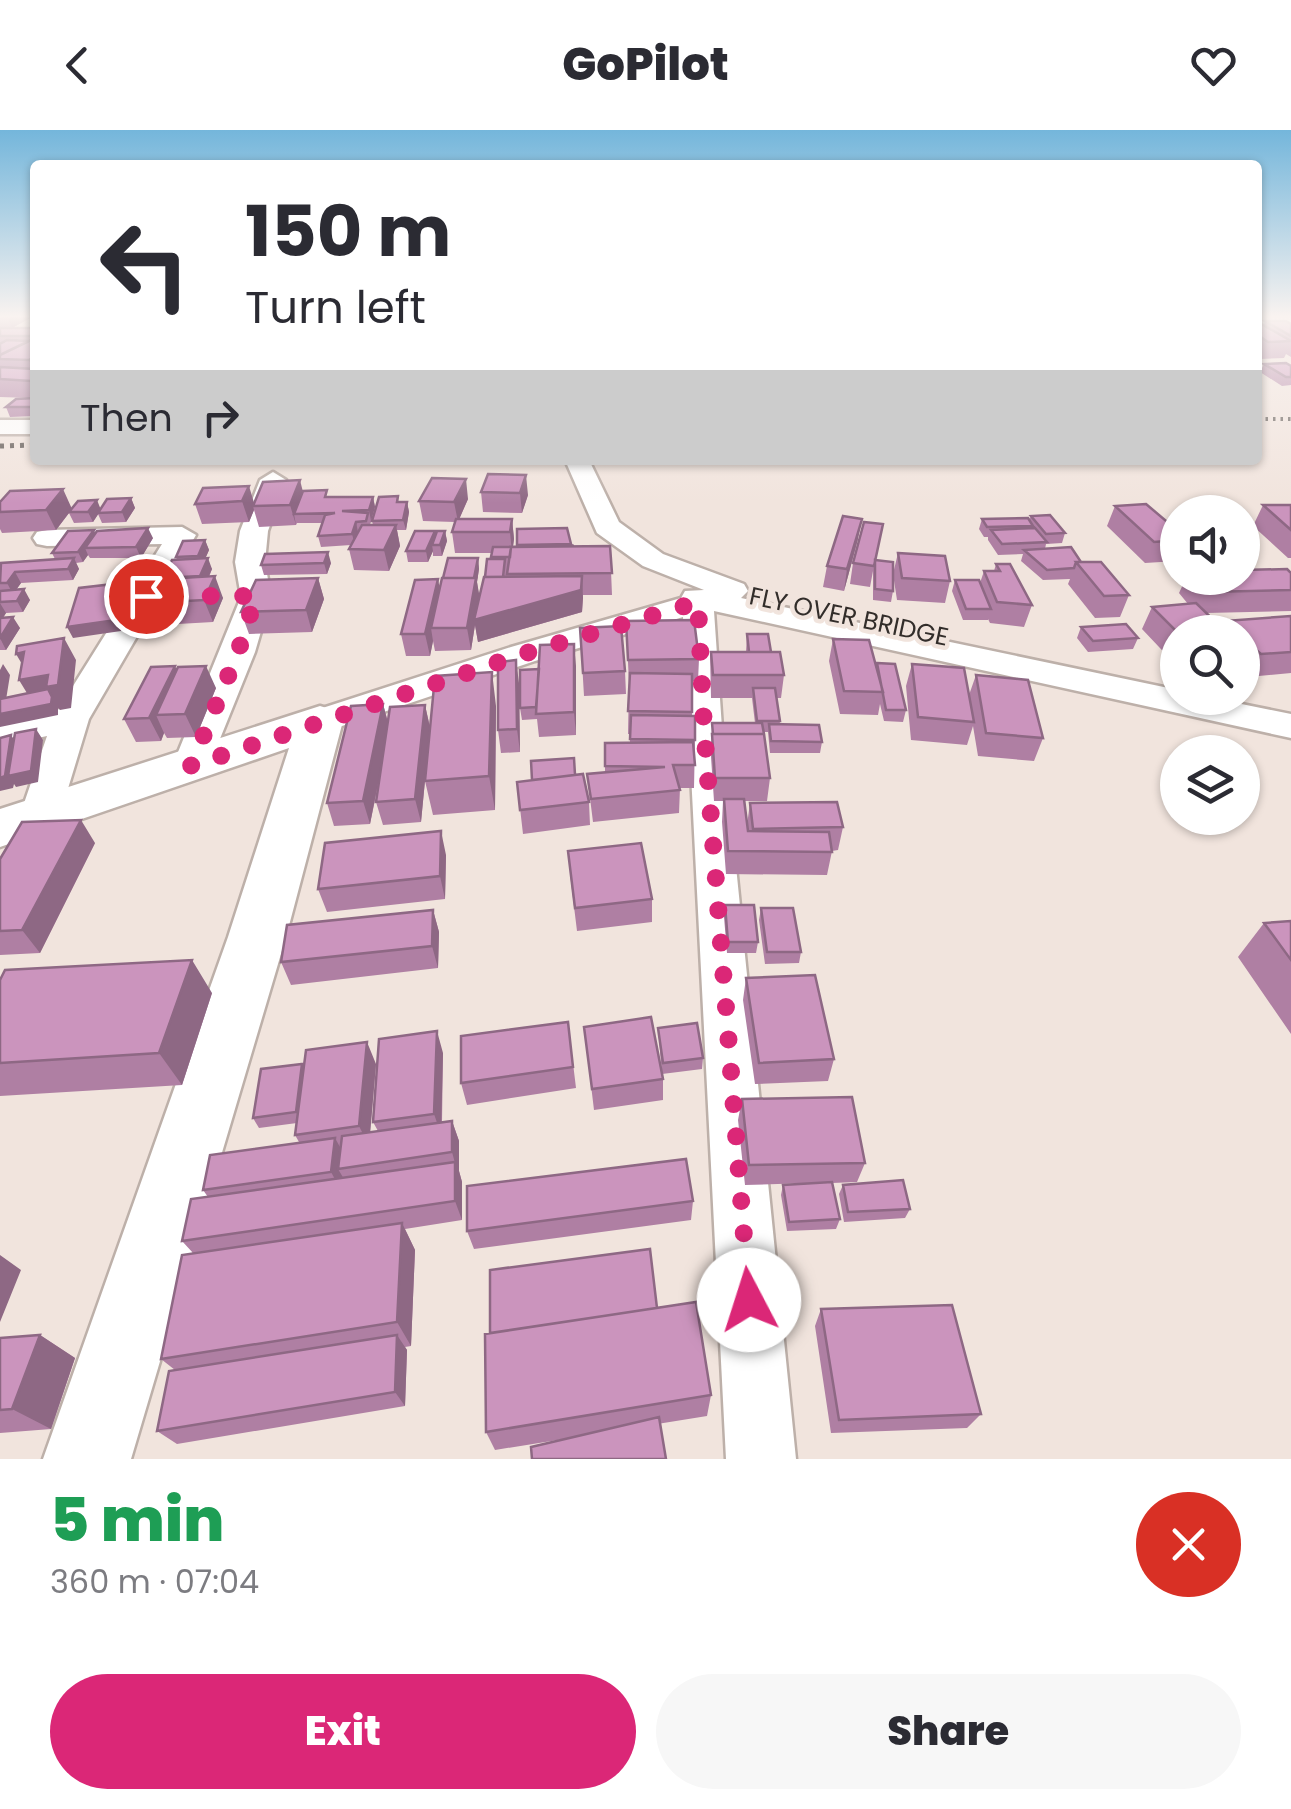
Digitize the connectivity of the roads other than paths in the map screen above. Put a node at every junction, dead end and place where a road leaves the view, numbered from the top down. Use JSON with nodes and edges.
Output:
{"nodes":[{"id":1,"x":0,"y":427,"type":"edge"},
{"id":2,"x":30,"y":427,"type":"edge"},
{"id":3,"x":578,"y":465,"type":"edge"},
{"id":4,"x":273,"y":480,"type":"edge"},
{"id":5,"x":47,"y":538,"type":"dead end"},
{"id":6,"x":146,"y":596,"type":"junction"},
{"id":7,"x":183,"y":596,"type":"edge"},
{"id":8,"x":220,"y":596,"type":"dead end"},
{"id":9,"x":256,"y":596,"type":"junction"},
{"id":10,"x":698,"y":602,"type":"junction"},
{"id":11,"x":1160,"y":679,"type":"edge"},
{"id":12,"x":1260,"y":700,"type":"edge"},
{"id":13,"x":1291,"y":706,"type":"edge"},
{"id":14,"x":71,"y":719,"type":"junction"},
{"id":15,"x":320,"y":721,"type":"junction"},
{"id":16,"x":1291,"y":726,"type":"edge"},
{"id":17,"x":0,"y":734,"type":"edge"},
{"id":18,"x":191,"y":766,"type":"junction"},
{"id":19,"x":20,"y":822,"type":"edge"},
{"id":20,"x":86,"y":1459,"type":"edge"},
{"id":21,"x":761,"y":1459,"type":"edge"}],
"edges":[{"from":1,"to":2,"type":"street"},
{"from":3,"to":11,"type":"street","name":"FLY OVER BRIDGE"},
{"from":4,"to":9,"type":"street"},
{"from":5,"to":6,"type":"street"},
{"from":6,"to":7,"type":"street"},
{"from":6,"to":14,"type":"street"},
{"from":8,"to":9,"type":"street"},
{"from":9,"to":18,"type":"street"},
{"from":10,"to":15,"type":"street"},
{"from":10,"to":16,"type":"street"},
{"from":10,"to":21,"type":"street"},
{"from":12,"to":13,"type":"street"},
{"from":14,"to":17,"type":"street"},
{"from":14,"to":19,"type":"street"},
{"from":15,"to":18,"type":"street"},
{"from":15,"to":20,"type":"street"},
{"from":18,"to":19,"type":"street"}]}
